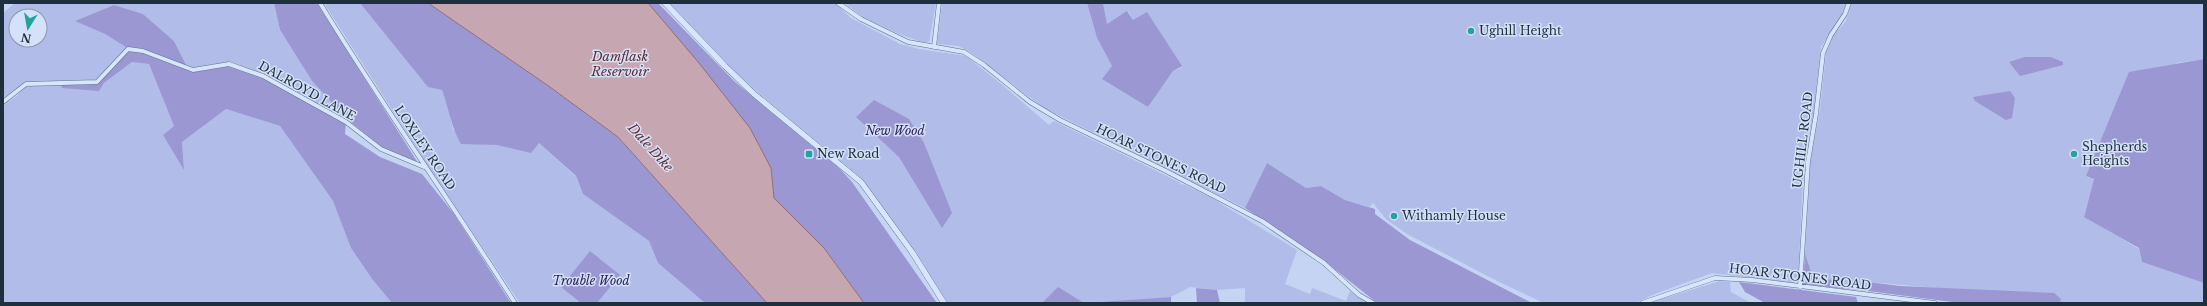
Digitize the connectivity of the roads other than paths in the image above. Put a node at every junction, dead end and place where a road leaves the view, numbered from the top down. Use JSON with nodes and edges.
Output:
{"nodes":[{"id":1,"x":320,"y":3,"type":"edge"},
{"id":2,"x":665,"y":3,"type":"edge"},
{"id":3,"x":838,"y":3,"type":"edge"},
{"id":4,"x":939,"y":3,"type":"edge"},
{"id":5,"x":1849,"y":3,"type":"edge"},
{"id":6,"x":934,"y":47,"type":"junction"},
{"id":7,"x":3,"y":102,"type":"edge"},
{"id":8,"x":424,"y":167,"type":"junction"},
{"id":9,"x":1800,"y":287,"type":"junction"},
{"id":10,"x":515,"y":303,"type":"edge"},
{"id":11,"x":944,"y":303,"type":"edge"},
{"id":12,"x":1373,"y":303,"type":"edge"},
{"id":13,"x":1642,"y":303,"type":"edge"},
{"id":14,"x":1935,"y":303,"type":"edge"}],
"edges":[{"from":1,"to":8,"type":"street","name":"LOXLEY ROAD"},
{"from":2,"to":11,"type":"street"},
{"from":3,"to":6,"type":"street","name":"HOAR STONES ROAD"},
{"from":4,"to":6,"type":"street"},
{"from":5,"to":9,"type":"street","name":"UGHILL ROAD"},
{"from":6,"to":12,"type":"street","name":"HOAR STONES ROAD"},
{"from":7,"to":8,"type":"street","name":"DALROYD LANE"},
{"from":8,"to":10,"type":"street","name":"LOXLEY ROAD"},
{"from":9,"to":13,"type":"street","name":"HOAR STONES ROAD"},
{"from":9,"to":14,"type":"street","name":"HOAR STONES ROAD"}]}
